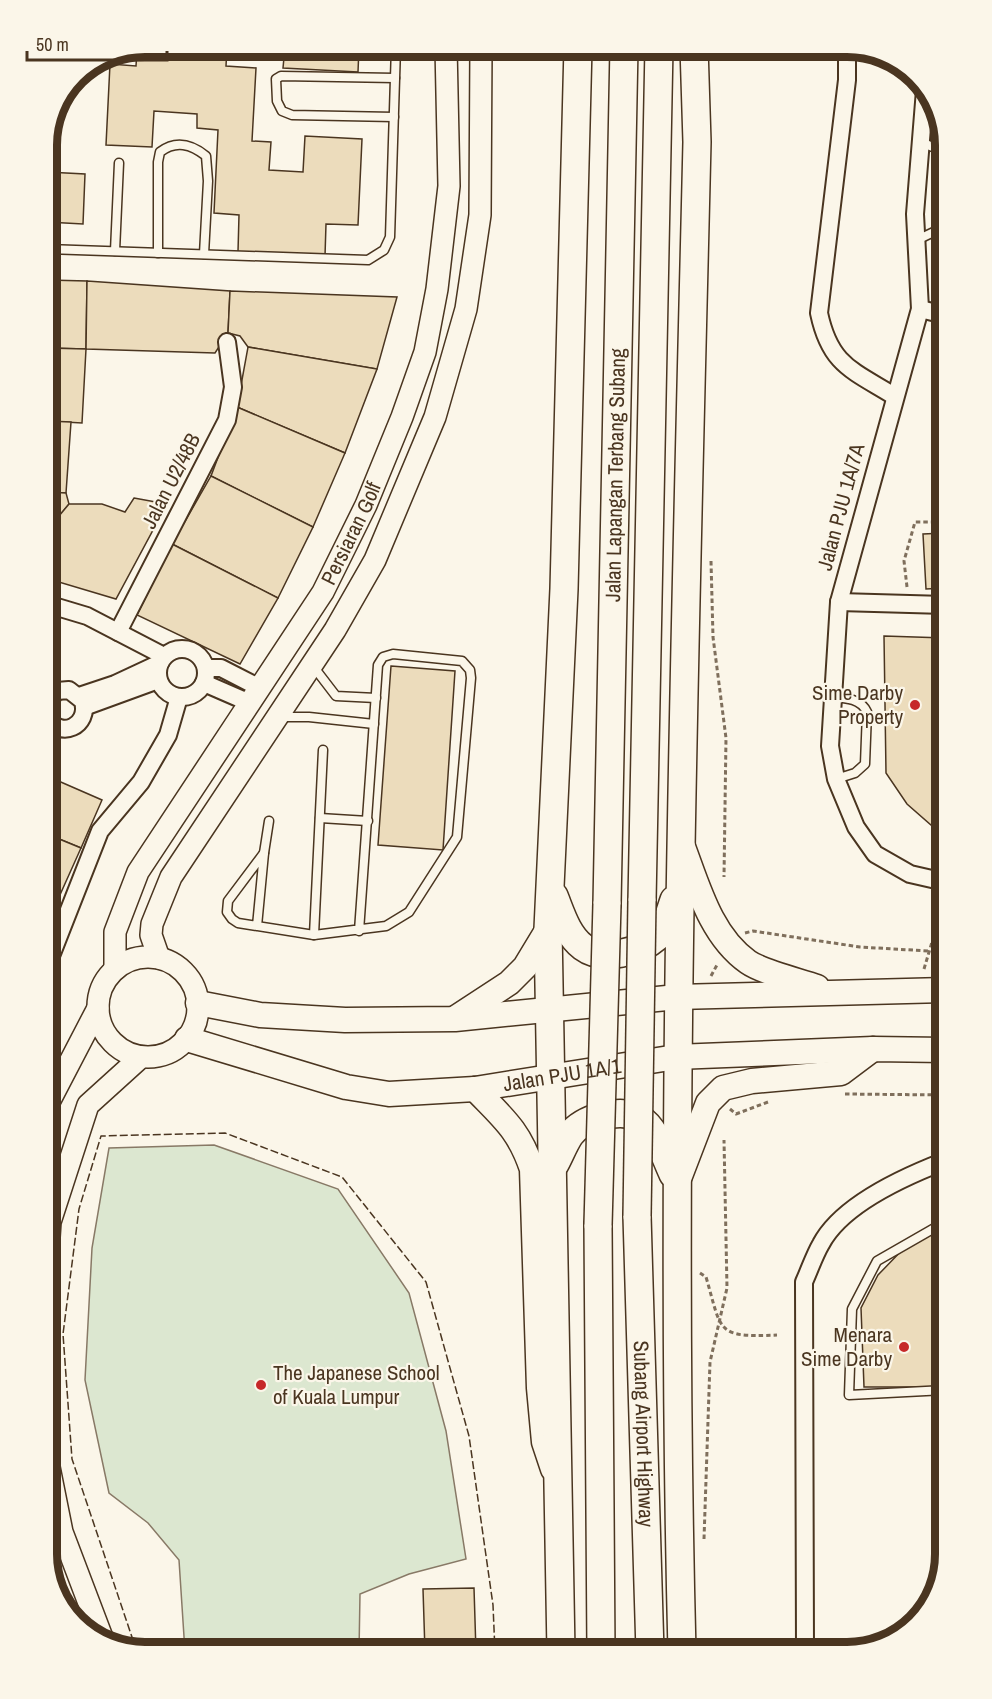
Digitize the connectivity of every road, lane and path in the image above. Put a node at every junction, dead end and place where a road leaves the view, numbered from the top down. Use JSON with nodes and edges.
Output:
{"nodes":[{"id":1,"x":396,"y":57,"type":"edge"},
{"id":2,"x":446,"y":57,"type":"edge"},
{"id":3,"x":481,"y":57,"type":"edge"},
{"id":4,"x":578,"y":57,"type":"edge"},
{"id":5,"x":624,"y":57,"type":"edge"},
{"id":6,"x":659,"y":57,"type":"edge"},
{"id":7,"x":694,"y":57,"type":"edge"},
{"id":8,"x":847,"y":57,"type":"edge"},
{"id":9,"x":395,"y":78,"type":"junction"},
{"id":10,"x":924,"y":103,"type":"edge"},
{"id":11,"x":394,"y":117,"type":"junction"},
{"id":12,"x":921,"y":142,"type":"junction"},
{"id":13,"x":935,"y":148,"type":"edge"},
{"id":14,"x":119,"y":163,"type":"dead end"},
{"id":15,"x":935,"y":231,"type":"edge"},
{"id":16,"x":917,"y":240,"type":"junction"},
{"id":17,"x":57,"y":249,"type":"edge"},
{"id":18,"x":115,"y":251,"type":"junction"},
{"id":19,"x":158,"y":253,"type":"junction"},
{"id":20,"x":204,"y":254,"type":"junction"},
{"id":21,"x":920,"y":309,"type":"junction"},
{"id":22,"x":935,"y":313,"type":"edge"},
{"id":23,"x":227,"y":342,"type":"dead end"},
{"id":24,"x":894,"y":396,"type":"junction"},
{"id":25,"x":402,"y":417,"type":"junction"},
{"id":26,"x":435,"y":417,"type":"junction"},
{"id":27,"x":935,"y":522,"type":"edge"},
{"id":28,"x":711,"y":554,"type":"dead end"},
{"id":29,"x":839,"y":602,"type":"junction"},
{"id":30,"x":908,"y":604,"type":"junction"},
{"id":31,"x":935,"y":605,"type":"edge"},
{"id":32,"x":57,"y":607,"type":"edge"},
{"id":33,"x":118,"y":632,"type":"junction"},
{"id":34,"x":161,"y":666,"type":"junction"},
{"id":35,"x":313,"y":666,"type":"junction"},
{"id":36,"x":205,"y":676,"type":"junction"},
{"id":37,"x":57,"y":693,"type":"edge"},
{"id":38,"x":255,"y":696,"type":"junction"},
{"id":39,"x":833,"y":696,"type":"junction"},
{"id":40,"x":179,"y":698,"type":"junction"},
{"id":41,"x":376,"y":698,"type":"junction"},
{"id":42,"x":82,"y":701,"type":"junction"},
{"id":43,"x":277,"y":717,"type":"junction"},
{"id":44,"x":374,"y":724,"type":"junction"},
{"id":45,"x":57,"y":728,"type":"edge"},
{"id":46,"x":323,"y":750,"type":"dead end"},
{"id":47,"x":836,"y":779,"type":"junction"},
{"id":48,"x":320,"y":818,"type":"junction"},
{"id":49,"x":269,"y":821,"type":"dead end"},
{"id":50,"x":368,"y":821,"type":"junction"},
{"id":51,"x":680,"y":839,"type":"junction"},
{"id":52,"x":264,"y":853,"type":"junction"},
{"id":53,"x":724,"y":877,"type":"dead end"},
{"id":54,"x":935,"y":880,"type":"edge"},
{"id":55,"x":679,"y":885,"type":"junction"},
{"id":56,"x":550,"y":887,"type":"junction"},
{"id":57,"x":257,"y":926,"type":"junction"},
{"id":58,"x":548,"y":929,"type":"junction"},
{"id":59,"x":359,"y":931,"type":"junction"},
{"id":60,"x":935,"y":931,"type":"edge"},
{"id":61,"x":314,"y":935,"type":"junction"},
{"id":62,"x":57,"y":941,"type":"edge"},
{"id":63,"x":729,"y":943,"type":"junction"},
{"id":64,"x":929,"y":952,"type":"junction"},
{"id":65,"x":935,"y":952,"type":"edge"},
{"id":66,"x":159,"y":958,"type":"junction"},
{"id":67,"x":116,"y":969,"type":"junction"},
{"id":68,"x":917,"y":989,"type":"junction"},
{"id":69,"x":935,"y":990,"type":"edge"},
{"id":70,"x":831,"y":992,"type":"junction"},
{"id":71,"x":688,"y":997,"type":"junction"},
{"id":72,"x":198,"y":1003,"type":"junction"},
{"id":73,"x":98,"y":1008,"type":"junction"},
{"id":74,"x":550,"y":1011,"type":"junction"},
{"id":75,"x":454,"y":1018,"type":"junction"},
{"id":76,"x":187,"y":1039,"type":"junction"},
{"id":77,"x":873,"y":1049,"type":"junction"},
{"id":78,"x":935,"y":1050,"type":"edge"},
{"id":79,"x":141,"y":1057,"type":"junction"},
{"id":80,"x":676,"y":1057,"type":"junction"},
{"id":81,"x":551,"y":1078,"type":"junction"},
{"id":82,"x":57,"y":1085,"type":"edge"},
{"id":83,"x":475,"y":1089,"type":"junction"},
{"id":84,"x":843,"y":1094,"type":"dead end"},
{"id":85,"x":935,"y":1095,"type":"edge"},
{"id":86,"x":772,"y":1100,"type":"dead end"},
{"id":87,"x":736,"y":1114,"type":"dead end"},
{"id":88,"x":724,"y":1140,"type":"dead end"},
{"id":89,"x":935,"y":1165,"type":"edge"},
{"id":90,"x":553,"y":1168,"type":"junction"},
{"id":91,"x":677,"y":1184,"type":"junction"},
{"id":92,"x":57,"y":1200,"type":"edge"},
{"id":93,"x":637,"y":1215,"type":"joint"},
{"id":94,"x":598,"y":1225,"type":"joint"},
{"id":95,"x":935,"y":1228,"type":"edge"},
{"id":96,"x":677,"y":1258,"type":"junction"},
{"id":97,"x":720,"y":1325,"type":"junction"},
{"id":98,"x":777,"y":1335,"type":"dead end"},
{"id":99,"x":935,"y":1391,"type":"edge"},
{"id":100,"x":558,"y":1483,"type":"junction"},
{"id":101,"x":57,"y":1512,"type":"edge"},
{"id":102,"x":704,"y":1544,"type":"dead end"},
{"id":103,"x":98,"y":1628,"type":"edge"},
{"id":104,"x":561,"y":1642,"type":"edge"},
{"id":105,"x":601,"y":1642,"type":"edge"},
{"id":106,"x":650,"y":1642,"type":"edge"},
{"id":107,"x":682,"y":1642,"type":"edge"},
{"id":108,"x":805,"y":1642,"type":"edge"}],
"edges":[{"from":1,"to":9,"type":"lane"},
{"from":2,"to":25,"type":"street","name":"Persiaran Golf"},
{"from":3,"to":26,"type":"street","name":"Persiaran Golf"},
{"from":4,"to":56,"type":"main road"},
{"from":5,"to":94,"type":"main road","name":"Jalan Lapangan Terbang Subang","bridge":true},
{"from":6,"to":93,"type":"main road","name":"Jalan Lapangan Terbang Subang","bridge":true},
{"from":7,"to":51,"type":"main road"},
{"from":8,"to":24,"type":"street"},
{"from":9,"to":11,"type":"lane"},
{"from":9,"to":11,"type":"lane"},
{"from":10,"to":12,"type":"street","name":"Jalan PJU 1A/7A"},
{"from":11,"to":20,"type":"lane"},
{"from":12,"to":13,"type":"lane"},
{"from":12,"to":16,"type":"street","name":"Jalan PJU 1A/7A"},
{"from":14,"to":18,"type":"lane"},
{"from":15,"to":16,"type":"lane"},
{"from":16,"to":21,"type":"street","name":"Jalan PJU 1A/7A"},
{"from":17,"to":18,"type":"lane"},
{"from":18,"to":19,"type":"lane"},
{"from":19,"to":20,"type":"lane"},
{"from":19,"to":20,"type":"lane"},
{"from":21,"to":22,"type":"street"},
{"from":21,"to":24,"type":"street","name":"Jalan PJU 1A/7A"},
{"from":23,"to":33,"type":"street","name":"Jalan U2/48B"},
{"from":24,"to":29,"type":"street","name":"Jalan PJU 1A/7A"},
{"from":25,"to":26,"type":"street"},
{"from":25,"to":38,"type":"street","name":"Persiaran Golf"},
{"from":26,"to":35,"type":"street","name":"Persiaran Golf"},
{"from":27,"to":30,"type":"path"},
{"from":28,"to":53,"type":"path"},
{"from":29,"to":30,"type":"street"},
{"from":29,"to":39,"type":"street","name":"Jalan PJU 1A/7A"},
{"from":30,"to":31,"type":"street"},
{"from":32,"to":33,"type":"street"},
{"from":33,"to":34,"type":"street"},
{"from":34,"to":36,"type":"street"},
{"from":34,"to":40,"type":"street"},
{"from":34,"to":42,"type":"street"},
{"from":35,"to":41,"type":"lane"},
{"from":35,"to":43,"type":"street","name":"Persiaran Golf"},
{"from":36,"to":38,"type":"street"},
{"from":36,"to":40,"type":"street"},
{"from":37,"to":42,"type":"street"},
{"from":38,"to":67,"type":"street","name":"Persiaran Golf"},
{"from":39,"to":47,"type":"street","name":"Jalan PJU 1A/7A"},
{"from":39,"to":47,"type":"lane"},
{"from":40,"to":62,"type":"street"},
{"from":41,"to":44,"type":"lane"},
{"from":41,"to":59,"type":"lane"},
{"from":42,"to":45,"type":"street"},
{"from":43,"to":44,"type":"lane"},
{"from":43,"to":66,"type":"street","name":"Persiaran Golf"},
{"from":44,"to":50,"type":"lane"},
{"from":46,"to":48,"type":"lane"},
{"from":47,"to":54,"type":"street","name":"Jalan PJU 1A/7A"},
{"from":48,"to":50,"type":"lane"},
{"from":48,"to":61,"type":"lane"},
{"from":49,"to":52,"type":"lane"},
{"from":50,"to":59,"type":"lane"},
{"from":51,"to":55,"type":"main road"},
{"from":51,"to":63,"type":"main road"},
{"from":52,"to":57,"type":"lane"},
{"from":52,"to":57,"type":"lane"},
{"from":55,"to":56,"type":"main road"},
{"from":55,"to":71,"type":"main road"},
{"from":56,"to":58,"type":"main road"},
{"from":57,"to":61,"type":"lane"},
{"from":58,"to":74,"type":"main road"},
{"from":58,"to":75,"type":"main road"},
{"from":59,"to":61,"type":"lane"},
{"from":60,"to":64,"type":"path"},
{"from":63,"to":64,"type":"path"},
{"from":63,"to":70,"type":"main road"},
{"from":63,"to":71,"type":"path"},
{"from":64,"to":65,"type":"path"},
{"from":64,"to":68,"type":"path"},
{"from":66,"to":67,"type":"street"},
{"from":66,"to":72,"type":"street"},
{"from":67,"to":73,"type":"street"},
{"from":68,"to":69,"type":"main road"},
{"from":68,"to":70,"type":"main road"},
{"from":70,"to":71,"type":"main road"},
{"from":71,"to":74,"type":"main road"},
{"from":71,"to":80,"type":"main road"},
{"from":72,"to":75,"type":"main road"},
{"from":72,"to":76,"type":"street"},
{"from":73,"to":79,"type":"street"},
{"from":73,"to":82,"type":"street"},
{"from":74,"to":75,"type":"main road"},
{"from":74,"to":81,"type":"main road"},
{"from":76,"to":79,"type":"street"},
{"from":76,"to":83,"type":"main road","name":"Jalan PJU 1A/1"},
{"from":77,"to":78,"type":"main road","name":"Jalan PJU 1A/1"},
{"from":77,"to":80,"type":"main road","name":"Jalan PJU 1A/1"},
{"from":77,"to":91,"type":"main road"},
{"from":79,"to":92,"type":"street"},
{"from":80,"to":81,"type":"main road","name":"Jalan PJU 1A/1"},
{"from":80,"to":91,"type":"main road"},
{"from":81,"to":83,"type":"main road","name":"Jalan PJU 1A/1"},
{"from":81,"to":90,"type":"main road"},
{"from":83,"to":100,"type":"main road"},
{"from":84,"to":85,"type":"path"},
{"from":86,"to":87,"type":"path"},
{"from":88,"to":97,"type":"path"},
{"from":89,"to":108,"type":"street"},
{"from":90,"to":91,"type":"main road"},
{"from":90,"to":100,"type":"main road"},
{"from":91,"to":96,"type":"main road"},
{"from":93,"to":106,"type":"main road","name":"Subang Airport Highway"},
{"from":94,"to":105,"type":"main road","name":"Subang Airport Highway"},
{"from":95,"to":99,"type":"lane"},
{"from":96,"to":97,"type":"path"},
{"from":96,"to":107,"type":"main road"},
{"from":97,"to":98,"type":"path"},
{"from":97,"to":102,"type":"path"},
{"from":100,"to":104,"type":"main road"},
{"from":101,"to":103,"type":"street"}]}
